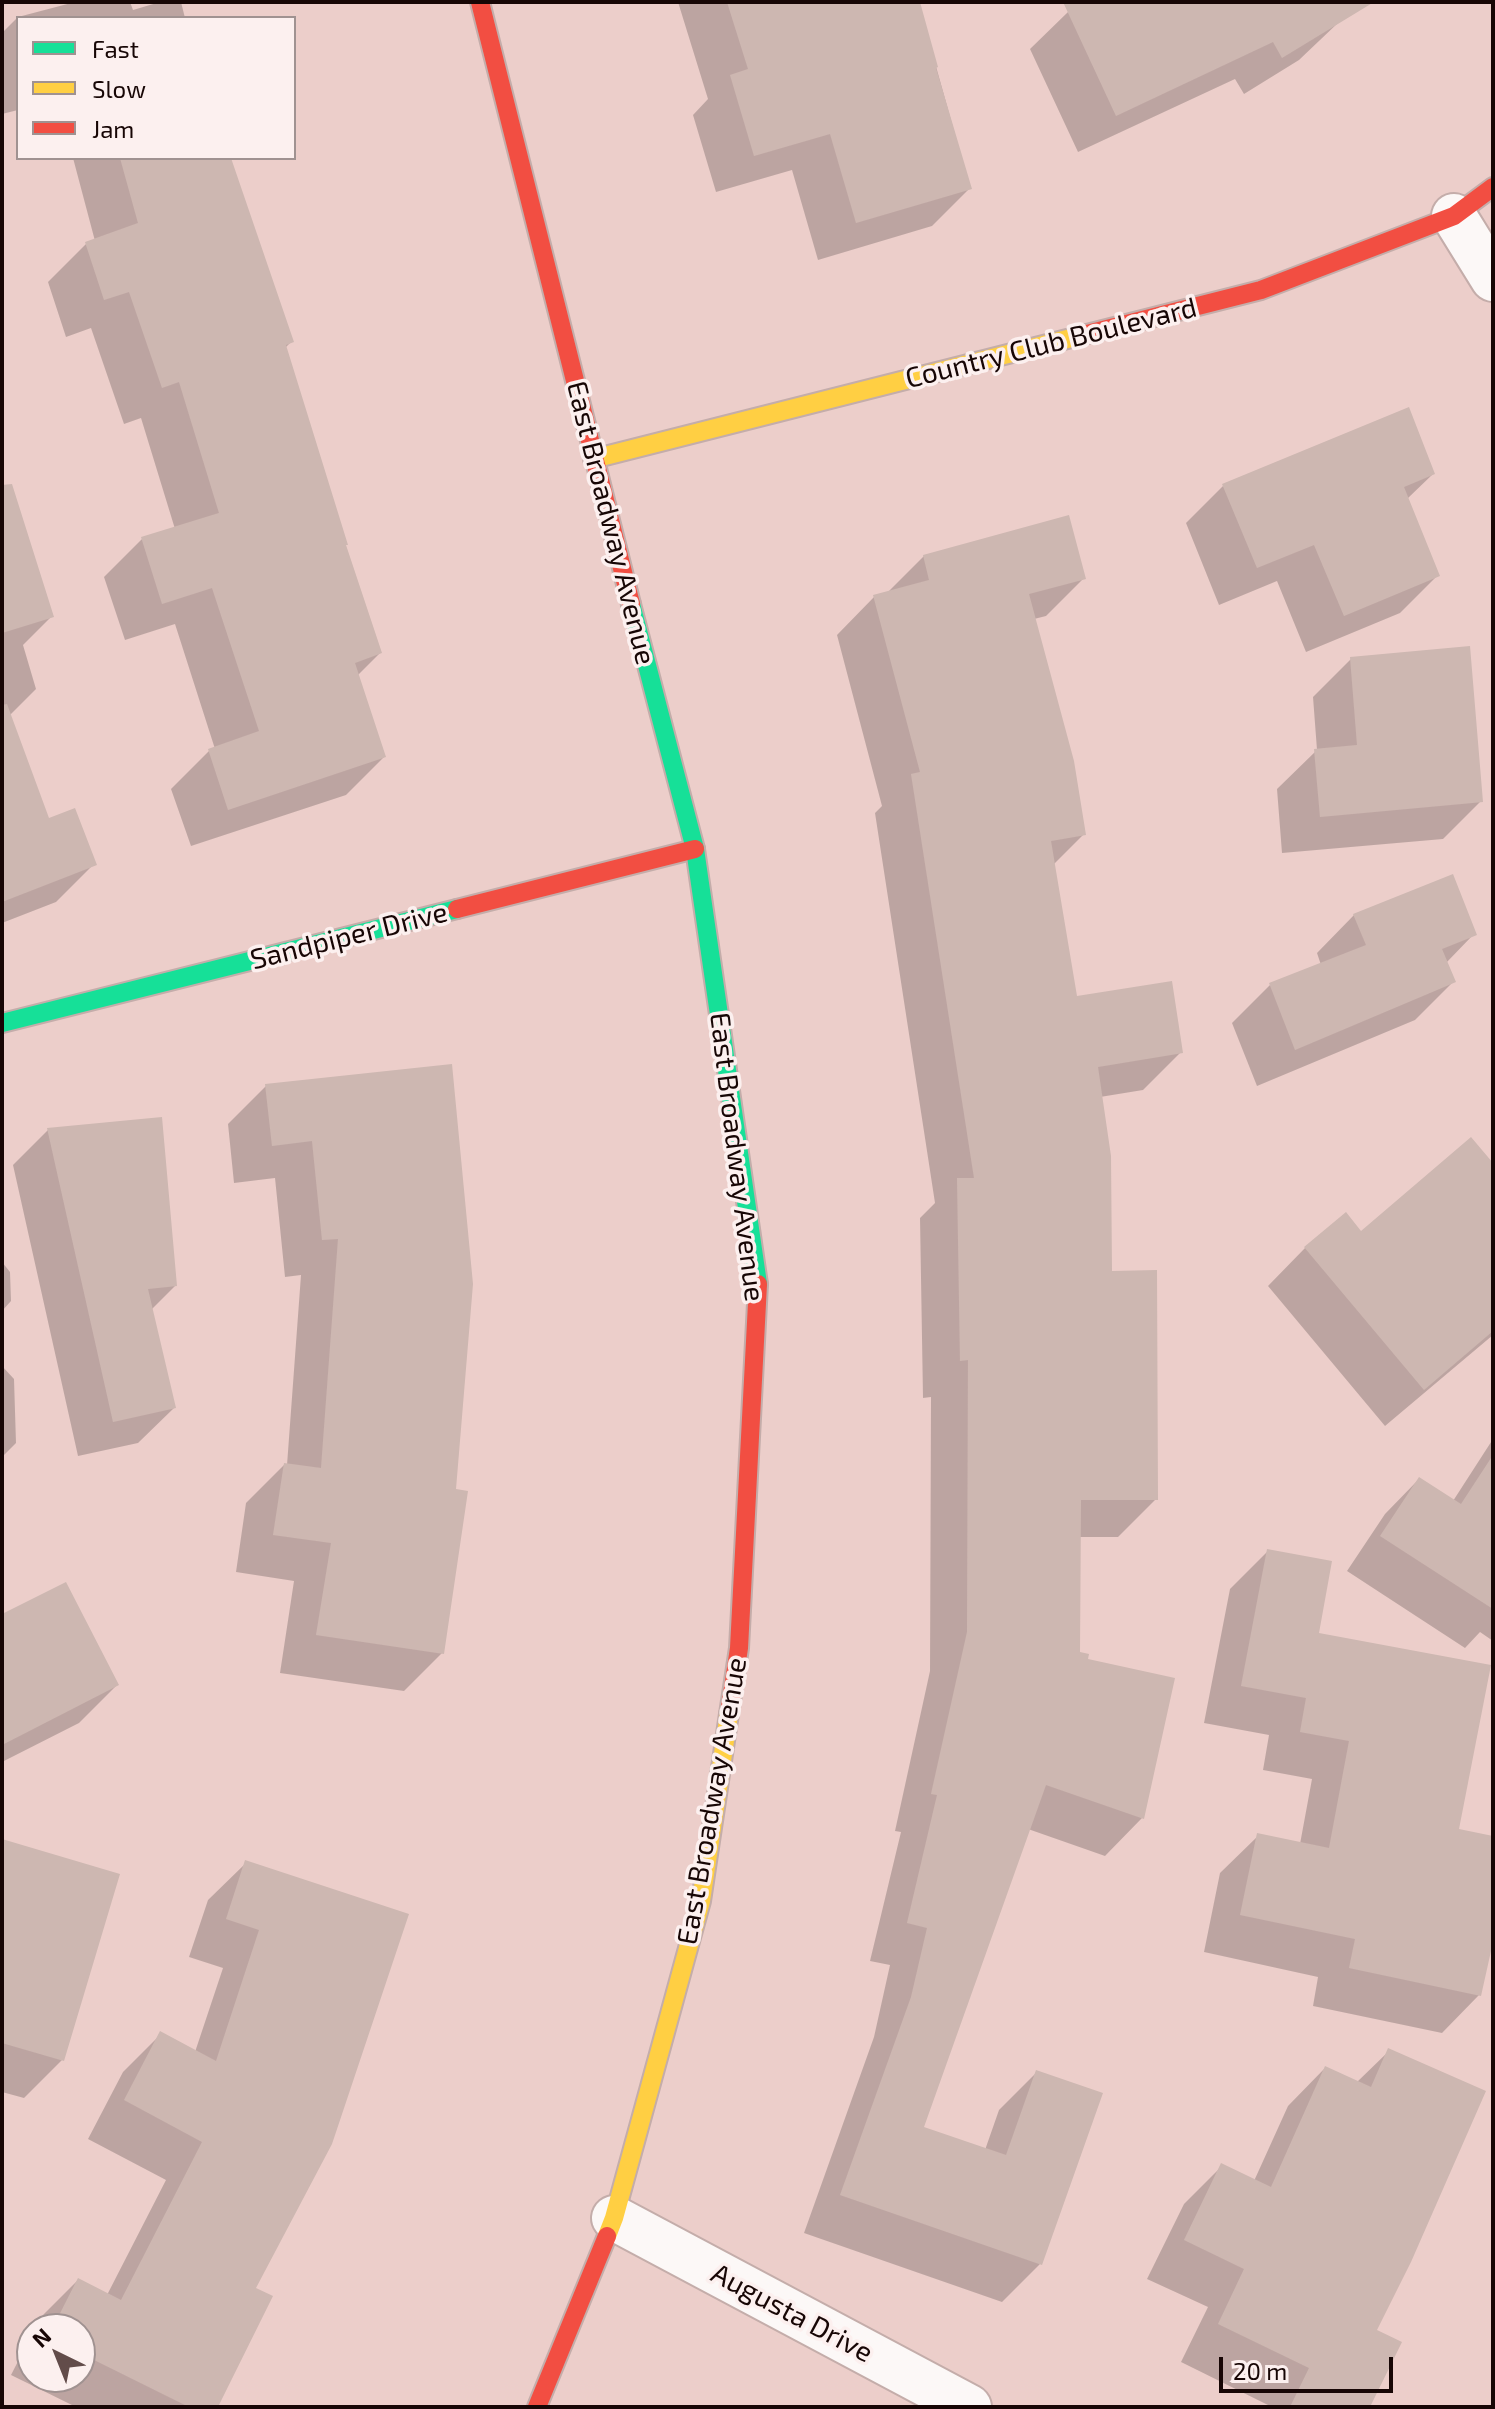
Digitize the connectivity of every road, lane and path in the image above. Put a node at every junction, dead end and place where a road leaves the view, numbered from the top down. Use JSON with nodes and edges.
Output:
{"nodes":[{"id":1,"x":480,"y":2,"type":"edge"},
{"id":2,"x":1493,"y":187,"type":"edge"},
{"id":3,"x":1454,"y":216,"type":"junction"},
{"id":4,"x":1493,"y":279,"type":"edge"},
{"id":5,"x":593,"y":459,"type":"junction"},
{"id":6,"x":695,"y":849,"type":"junction"},
{"id":7,"x":2,"y":1023,"type":"edge"},
{"id":8,"x":614,"y":2218,"type":"junction"},
{"id":9,"x":537,"y":2407,"type":"edge"},
{"id":10,"x":969,"y":2407,"type":"edge"}],
"edges":[{"from":1,"to":5,"type":"street","name":"East Broadway Avenue"},
{"from":2,"to":3,"type":"street","name":"Country Club Boulevard"},
{"from":3,"to":4,"type":"street"},
{"from":3,"to":5,"type":"street","name":"Country Club Boulevard"},
{"from":5,"to":6,"type":"street","name":"East Broadway Avenue"},
{"from":6,"to":7,"type":"street","name":"Sandpiper Drive"},
{"from":6,"to":8,"type":"street","name":"East Broadway Avenue"},
{"from":8,"to":9,"type":"street","name":"East Broadway Avenue"},
{"from":8,"to":10,"type":"street","name":"Augusta Drive"}]}
